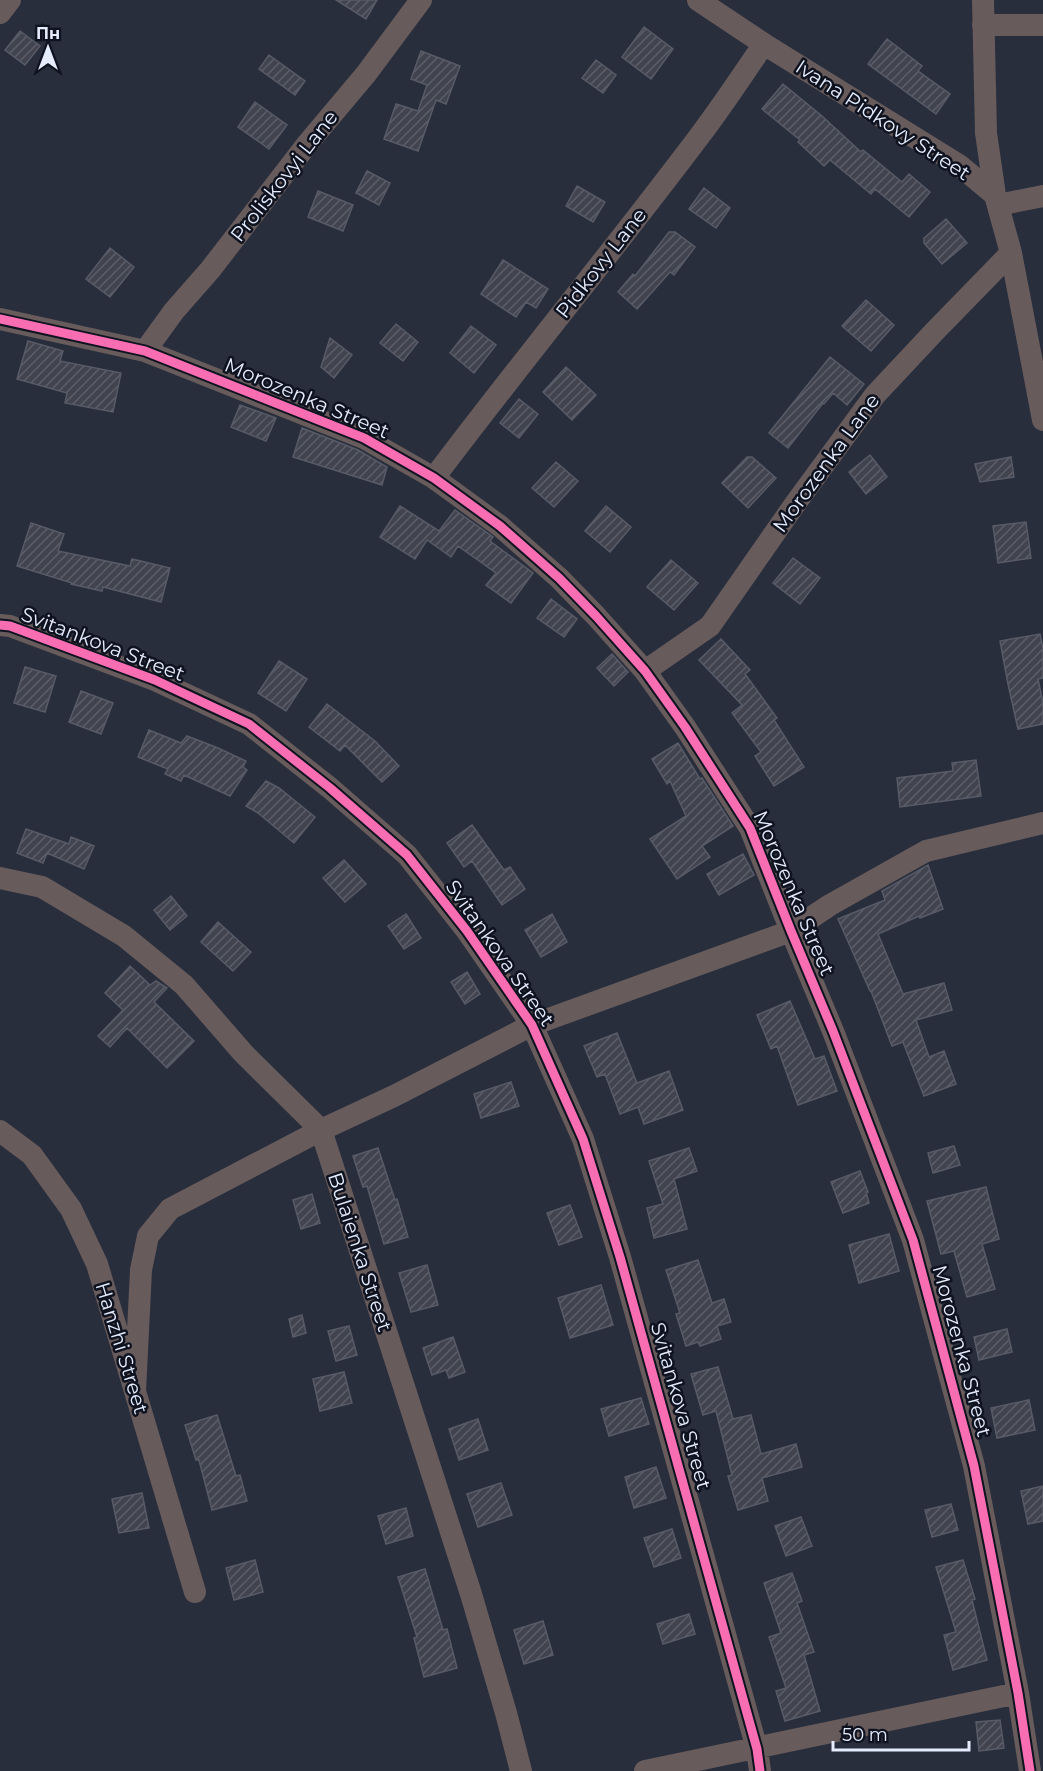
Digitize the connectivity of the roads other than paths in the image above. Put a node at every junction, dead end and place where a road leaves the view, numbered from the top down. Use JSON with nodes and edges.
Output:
{"nodes":[{"id":1,"x":10,"y":0,"type":"edge"},
{"id":2,"x":421,"y":0,"type":"edge"},
{"id":3,"x":698,"y":0,"type":"edge"},
{"id":4,"x":983,"y":0,"type":"edge"},
{"id":5,"x":0,"y":13,"type":"edge"},
{"id":6,"x":983,"y":25,"type":"junction"},
{"id":7,"x":1043,"y":26,"type":"edge"},
{"id":8,"x":764,"y":44,"type":"junction"},
{"id":9,"x":1043,"y":196,"type":"edge"},
{"id":10,"x":996,"y":200,"type":"junction"},
{"id":11,"x":1011,"y":254,"type":"junction"},
{"id":12,"x":0,"y":319,"type":"edge"},
{"id":13,"x":145,"y":351,"type":"junction"},
{"id":14,"x":1042,"y":416,"type":"edge"},
{"id":15,"x":434,"y":478,"type":"junction"},
{"id":16,"x":0,"y":625,"type":"edge"},
{"id":17,"x":645,"y":671,"type":"junction"},
{"id":18,"x":1043,"y":823,"type":"edge"},
{"id":19,"x":0,"y":878,"type":"edge"},
{"id":20,"x":791,"y":931,"type":"junction"},
{"id":21,"x":532,"y":1026,"type":"junction"},
{"id":22,"x":321,"y":1130,"type":"junction"},
{"id":23,"x":0,"y":1131,"type":"edge"},
{"id":24,"x":135,"y":1391,"type":"junction"},
{"id":25,"x":195,"y":1592,"type":"dead end"},
{"id":26,"x":1018,"y":1693,"type":"junction"},
{"id":27,"x":757,"y":1749,"type":"junction"},
{"id":28,"x":520,"y":1771,"type":"edge"},
{"id":29,"x":645,"y":1771,"type":"edge"},
{"id":30,"x":760,"y":1771,"type":"edge"},
{"id":31,"x":1030,"y":1771,"type":"edge"}],
"edges":[{"from":1,"to":5,"type":"street"},
{"from":2,"to":13,"type":"street","name":"Proliskovyi Lane"},
{"from":3,"to":8,"type":"street","name":"Ivana Pidkovy Street"},
{"from":4,"to":6,"type":"street"},
{"from":6,"to":7,"type":"street"},
{"from":6,"to":10,"type":"street"},
{"from":8,"to":10,"type":"street","name":"Ivana Pidkovy Street"},
{"from":8,"to":15,"type":"street","name":"Pidkovy Lane"},
{"from":9,"to":10,"type":"street"},
{"from":10,"to":11,"type":"street"},
{"from":11,"to":14,"type":"street"},
{"from":11,"to":17,"type":"street","name":"Morozenka Lane"},
{"from":12,"to":13,"type":"street","name":"Morozenka Street"},
{"from":13,"to":15,"type":"street","name":"Morozenka Street"},
{"from":15,"to":17,"type":"street","name":"Morozenka Street"},
{"from":16,"to":21,"type":"street","name":"Svitankova Street"},
{"from":17,"to":20,"type":"street","name":"Morozenka Street"},
{"from":18,"to":20,"type":"street"},
{"from":19,"to":22,"type":"street","name":"Bulaienka Street"},
{"from":20,"to":21,"type":"street"},
{"from":20,"to":26,"type":"street","name":"Morozenka Street"},
{"from":21,"to":22,"type":"street"},
{"from":21,"to":27,"type":"street","name":"Svitankova Street"},
{"from":22,"to":24,"type":"street"},
{"from":22,"to":28,"type":"street","name":"Bulaienka Street"},
{"from":23,"to":24,"type":"street","name":"Hanzhi Street"},
{"from":24,"to":25,"type":"street","name":"Hanzhi Street"},
{"from":26,"to":27,"type":"street"},
{"from":26,"to":31,"type":"street","name":"Morozenka Street"},
{"from":27,"to":29,"type":"street"},
{"from":27,"to":30,"type":"street","name":"Svitankova Street"}]}
